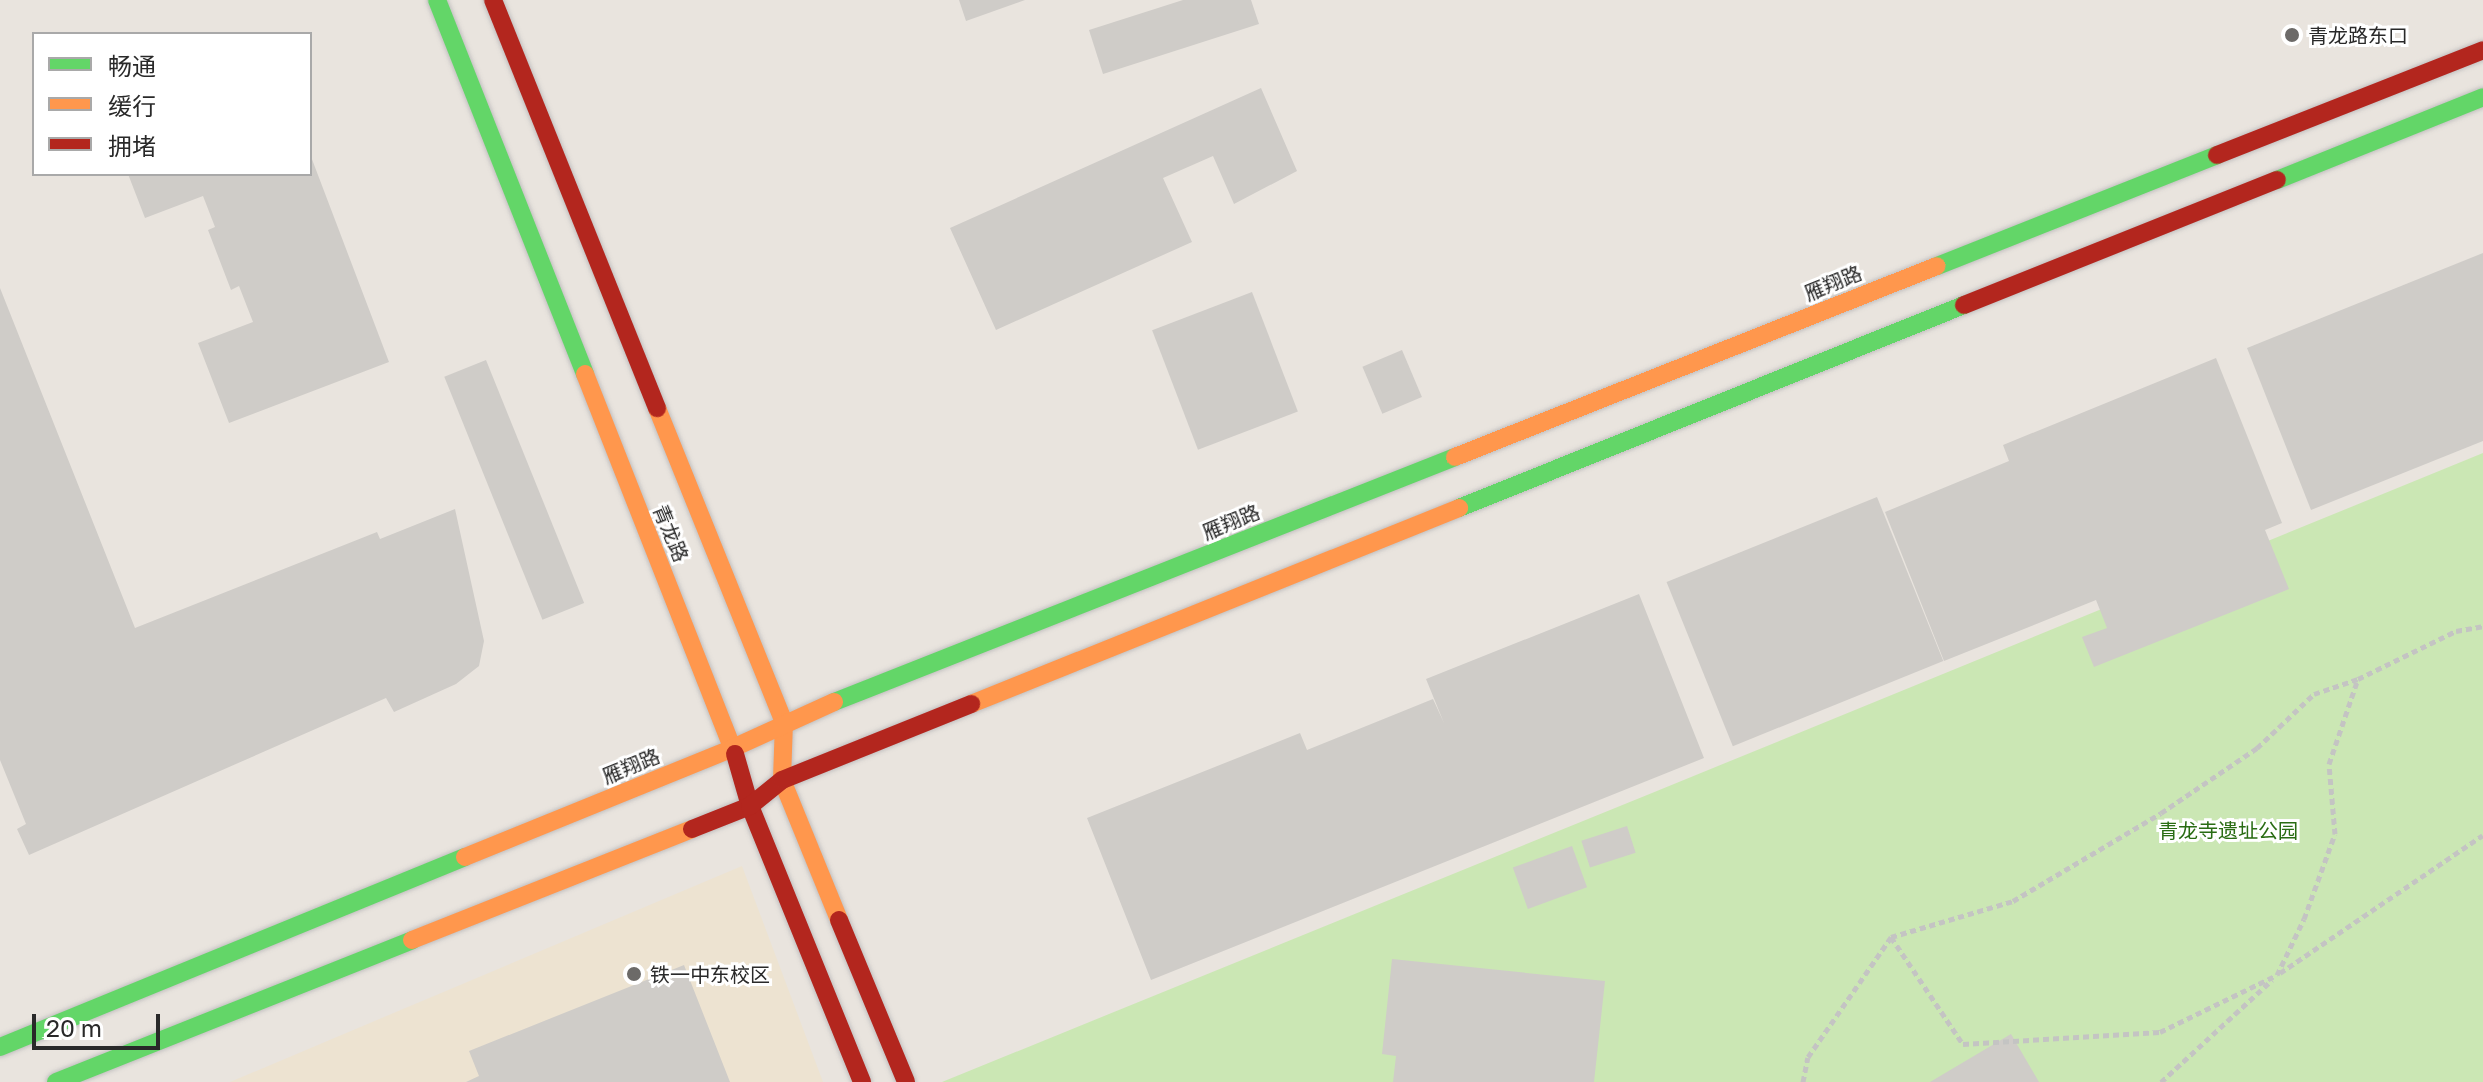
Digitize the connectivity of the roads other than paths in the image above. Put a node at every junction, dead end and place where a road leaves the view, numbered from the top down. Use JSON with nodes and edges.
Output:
{"nodes":[{"id":1,"x":437,"y":0,"type":"edge"},
{"id":2,"x":493,"y":0,"type":"edge"},
{"id":3,"x":2483,"y":50,"type":"edge"},
{"id":4,"x":2483,"y":97,"type":"edge"},
{"id":5,"x":784,"y":722,"type":"junction"},
{"id":6,"x":733,"y":748,"type":"junction"},
{"id":7,"x":782,"y":780,"type":"junction"},
{"id":8,"x":750,"y":806,"type":"junction"},
{"id":9,"x":0,"y":1047,"type":"edge"},
{"id":10,"x":56,"y":1082,"type":"edge"},
{"id":11,"x":862,"y":1082,"type":"edge"},
{"id":12,"x":906,"y":1082,"type":"edge"}],
"edges":[{"from":1,"to":6,"type":"main road","name":"青龙路"},
{"from":2,"to":5,"type":"main road","name":"青龙路"},
{"from":3,"to":5,"type":"main road","name":"雁翔路"},
{"from":4,"to":7,"type":"main road"},
{"from":5,"to":6,"type":"main road","name":"雁翔路"},
{"from":5,"to":7,"type":"main road","name":"青龙路"},
{"from":6,"to":8,"type":"main road","name":"青龙路"},
{"from":6,"to":9,"type":"main road","name":"雁翔路"},
{"from":7,"to":8,"type":"main road"},
{"from":7,"to":12,"type":"main road","name":"青龙路"},
{"from":8,"to":10,"type":"main road"},
{"from":8,"to":11,"type":"main road","name":"青龙路"}]}
